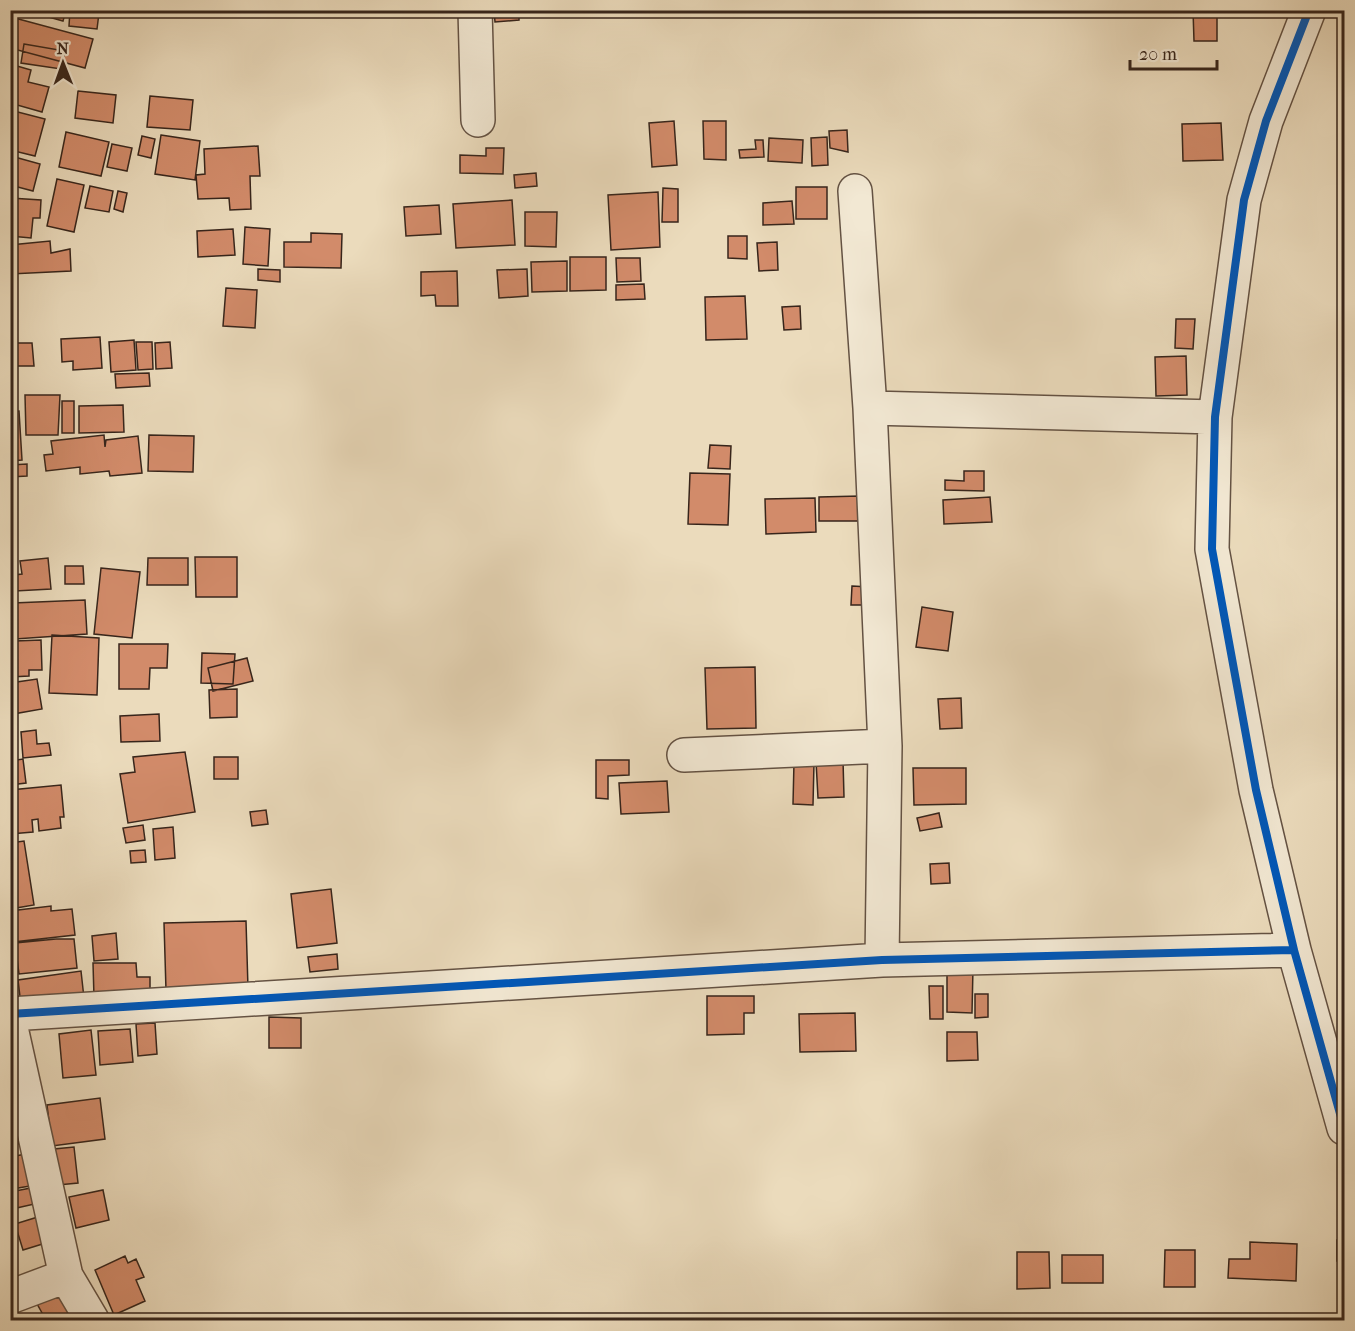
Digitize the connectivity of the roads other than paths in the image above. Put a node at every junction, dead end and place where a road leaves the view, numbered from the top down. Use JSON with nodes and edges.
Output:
{"nodes":[{"id":1,"x":475,"y":10,"type":"edge"},
{"id":2,"x":1309,"y":10,"type":"edge"},
{"id":3,"x":478,"y":120,"type":"dead end"},
{"id":4,"x":855,"y":191,"type":"dead end"},
{"id":5,"x":870,"y":408,"type":"junction"},
{"id":6,"x":1215,"y":417,"type":"junction"},
{"id":7,"x":885,"y":746,"type":"junction"},
{"id":8,"x":684,"y":755,"type":"dead end"},
{"id":9,"x":1294,"y":950,"type":"junction"},
{"id":10,"x":882,"y":960,"type":"junction"},
{"id":11,"x":10,"y":1014,"type":"edge"},
{"id":12,"x":10,"y":1023,"type":"edge"},
{"id":13,"x":1344,"y":1128,"type":"edge"},
{"id":14,"x":66,"y":1276,"type":"junction"},
{"id":15,"x":10,"y":1297,"type":"edge"},
{"id":16,"x":92,"y":1320,"type":"edge"}],
"edges":[{"from":1,"to":3,"type":"street"},
{"from":2,"to":6,"type":"street"},
{"from":4,"to":5,"type":"street"},
{"from":5,"to":6,"type":"street"},
{"from":5,"to":7,"type":"street"},
{"from":6,"to":9,"type":"street"},
{"from":7,"to":8,"type":"street"},
{"from":7,"to":10,"type":"street"},
{"from":9,"to":10,"type":"street"},
{"from":9,"to":13,"type":"street"},
{"from":10,"to":11,"type":"street"},
{"from":12,"to":14,"type":"street"},
{"from":14,"to":15,"type":"street"},
{"from":14,"to":16,"type":"street"}]}
